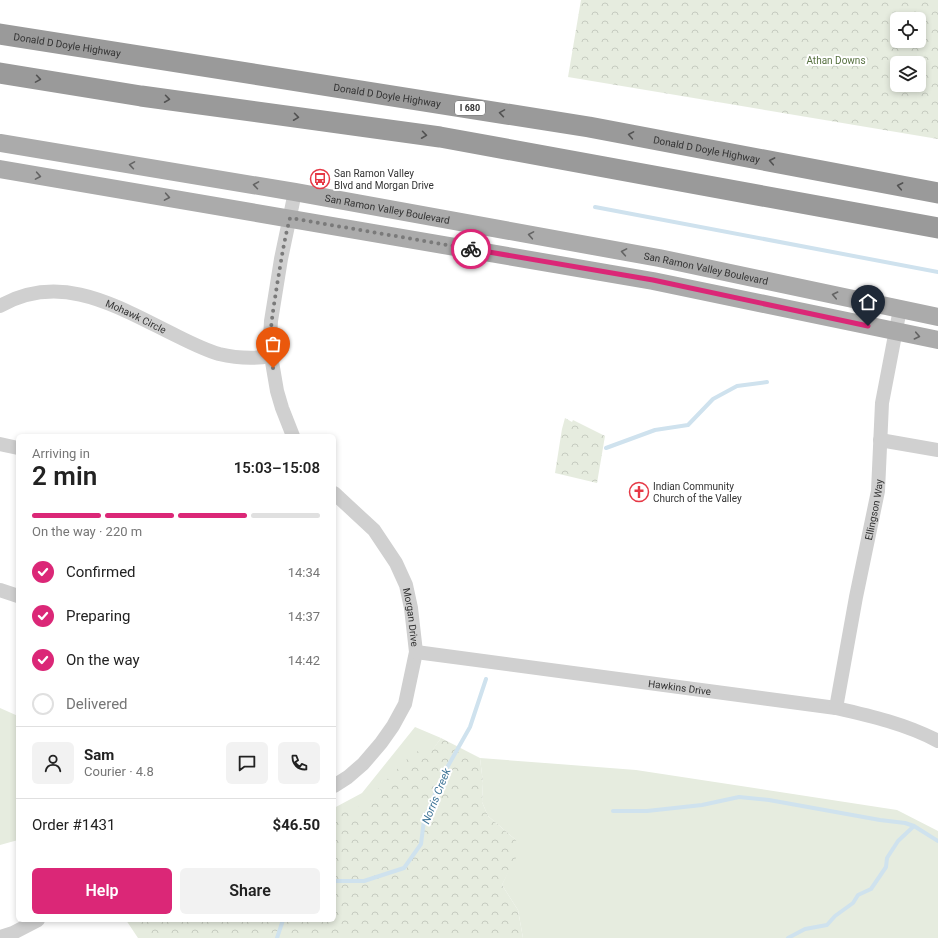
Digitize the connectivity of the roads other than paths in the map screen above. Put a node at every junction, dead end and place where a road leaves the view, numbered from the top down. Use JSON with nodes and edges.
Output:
{"nodes":[{"id":1,"x":0,"y":34,"type":"edge"},
{"id":2,"x":0,"y":73,"type":"edge"},
{"id":3,"x":0,"y":143,"type":"edge"},
{"id":4,"x":0,"y":169,"type":"edge"},
{"id":5,"x":295,"y":192,"type":"junction"},
{"id":6,"x":938,"y":193,"type":"edge"},
{"id":7,"x":290,"y":218,"type":"junction"},
{"id":8,"x":938,"y":228,"type":"edge"},
{"id":9,"x":0,"y":306,"type":"edge"},
{"id":10,"x":900,"y":309,"type":"junction"},
{"id":11,"x":938,"y":317,"type":"edge"},
{"id":12,"x":895,"y":331,"type":"junction"},
{"id":13,"x":938,"y":340,"type":"edge"},
{"id":14,"x":271,"y":356,"type":"junction"},
{"id":15,"x":292,"y":434,"type":"edge"},
{"id":16,"x":880,"y":440,"type":"junction"},
{"id":17,"x":0,"y":444,"type":"edge"},
{"id":18,"x":16,"y":448,"type":"edge"},
{"id":19,"x":938,"y":450,"type":"edge"},
{"id":20,"x":336,"y":495,"type":"edge"},
{"id":21,"x":0,"y":590,"type":"edge"},
{"id":22,"x":16,"y":595,"type":"edge"},
{"id":23,"x":416,"y":652,"type":"junction"},
{"id":24,"x":836,"y":708,"type":"junction"},
{"id":25,"x":938,"y":741,"type":"edge"},
{"id":26,"x":336,"y":785,"type":"edge"},
{"id":27,"x":34,"y":922,"type":"edge"},
{"id":28,"x":0,"y":937,"type":"edge"}],
"edges":[{"from":6,"to":1,"type":"highway","name":"Donald D Doyle Highway","number":"I 680","one_way":true},
{"from":2,"to":8,"type":"highway","one_way":true},
{"from":5,"to":3,"type":"main road","name":"San Ramon Valley Boulevard","one_way":true},
{"from":4,"to":7,"type":"main road","one_way":true},
{"from":5,"to":7,"type":"street"},
{"from":10,"to":5,"type":"main road","name":"San Ramon Valley Boulevard","one_way":true},
{"from":7,"to":12,"type":"main road"},
{"from":7,"to":14,"type":"street"},
{"from":9,"to":14,"type":"street","name":"Mohawk Circle"},
{"from":10,"to":11,"type":"main road","name":"San Ramon Valley Boulevard"},
{"from":10,"to":12,"type":"street","name":"Ellingson Way"},
{"from":12,"to":13,"type":"main road","one_way":true},
{"from":12,"to":16,"type":"street","name":"Ellingson Way"},
{"from":14,"to":15,"type":"street"},
{"from":16,"to":19,"type":"street"},
{"from":16,"to":24,"type":"street","name":"Ellingson Way"},
{"from":17,"to":18,"type":"street"},
{"from":20,"to":23,"type":"street","name":"Morgan Drive"},
{"from":21,"to":22,"type":"street"},
{"from":23,"to":24,"type":"street","name":"Hawkins Drive"},
{"from":23,"to":26,"type":"street","name":"Morgan Drive"},
{"from":24,"to":25,"type":"street","name":"Hawkins Drive"},
{"from":27,"to":28,"type":"street"}]}
